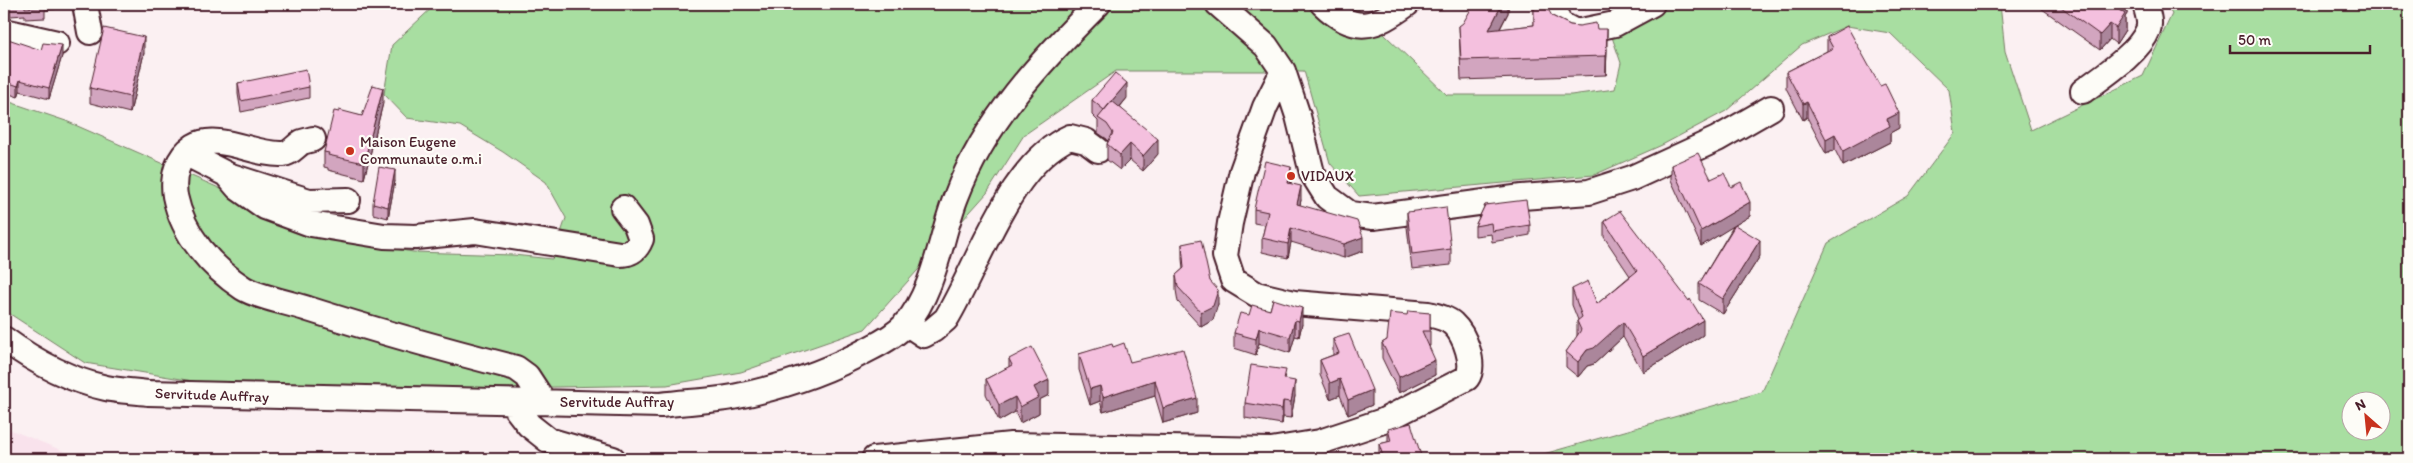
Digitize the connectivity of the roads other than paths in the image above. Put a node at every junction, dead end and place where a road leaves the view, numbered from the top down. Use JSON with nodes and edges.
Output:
{"nodes":[{"id":1,"x":85,"y":4,"type":"edge"},
{"id":2,"x":1098,"y":4,"type":"edge"},
{"id":3,"x":1218,"y":4,"type":"edge"},
{"id":4,"x":1323,"y":4,"type":"edge"},
{"id":5,"x":1407,"y":4,"type":"edge"},
{"id":6,"x":1552,"y":4,"type":"edge"},
{"id":7,"x":1652,"y":4,"type":"edge"},
{"id":8,"x":2144,"y":4,"type":"edge"},
{"id":9,"x":4,"y":31,"type":"edge"},
{"id":10,"x":90,"y":32,"type":"dead end"},
{"id":11,"x":56,"y":42,"type":"edge"},
{"id":12,"x":1283,"y":71,"type":"junction"},
{"id":13,"x":2083,"y":91,"type":"dead end"},
{"id":14,"x":1771,"y":108,"type":"dead end"},
{"id":15,"x":313,"y":139,"type":"dead end"},
{"id":16,"x":1098,"y":150,"type":"dead end"},
{"id":17,"x":186,"y":154,"type":"junction"},
{"id":18,"x":226,"y":174,"type":"junction"},
{"id":19,"x":348,"y":200,"type":"dead end"},
{"id":20,"x":623,"y":208,"type":"dead end"},
{"id":21,"x":906,"y":323,"type":"junction"},
{"id":22,"x":4,"y":339,"type":"edge"},
{"id":23,"x":511,"y":402,"type":"junction"},
{"id":24,"x":544,"y":402,"type":"junction"},
{"id":25,"x":1016,"y":452,"type":"edge"},
{"id":26,"x":1100,"y":453,"type":"edge"},
{"id":27,"x":1191,"y":454,"type":"edge"},
{"id":28,"x":613,"y":459,"type":"edge"},
{"id":29,"x":874,"y":459,"type":"edge"}],
"edges":[{"from":1,"to":10,"type":"street"},
{"from":2,"to":21,"type":"street","name":"Servitude Auffray"},
{"from":3,"to":12,"type":"street"},
{"from":4,"to":5,"type":"street"},
{"from":6,"to":7,"type":"street"},
{"from":8,"to":13,"type":"street"},
{"from":9,"to":11,"type":"street"},
{"from":12,"to":14,"type":"street"},
{"from":12,"to":27,"type":"street"},
{"from":15,"to":17,"type":"street"},
{"from":16,"to":21,"type":"street"},
{"from":17,"to":18,"type":"street"},
{"from":17,"to":24,"type":"street"},
{"from":18,"to":19,"type":"street"},
{"from":18,"to":20,"type":"street"},
{"from":21,"to":24,"type":"street","name":"Servitude Auffray"},
{"from":22,"to":23,"type":"street","name":"Servitude Auffray"},
{"from":23,"to":24,"type":"street","name":"Servitude Auffray"},
{"from":23,"to":28,"type":"street"},
{"from":25,"to":26,"type":"street"},
{"from":25,"to":29,"type":"street"},
{"from":26,"to":27,"type":"street"}]}
